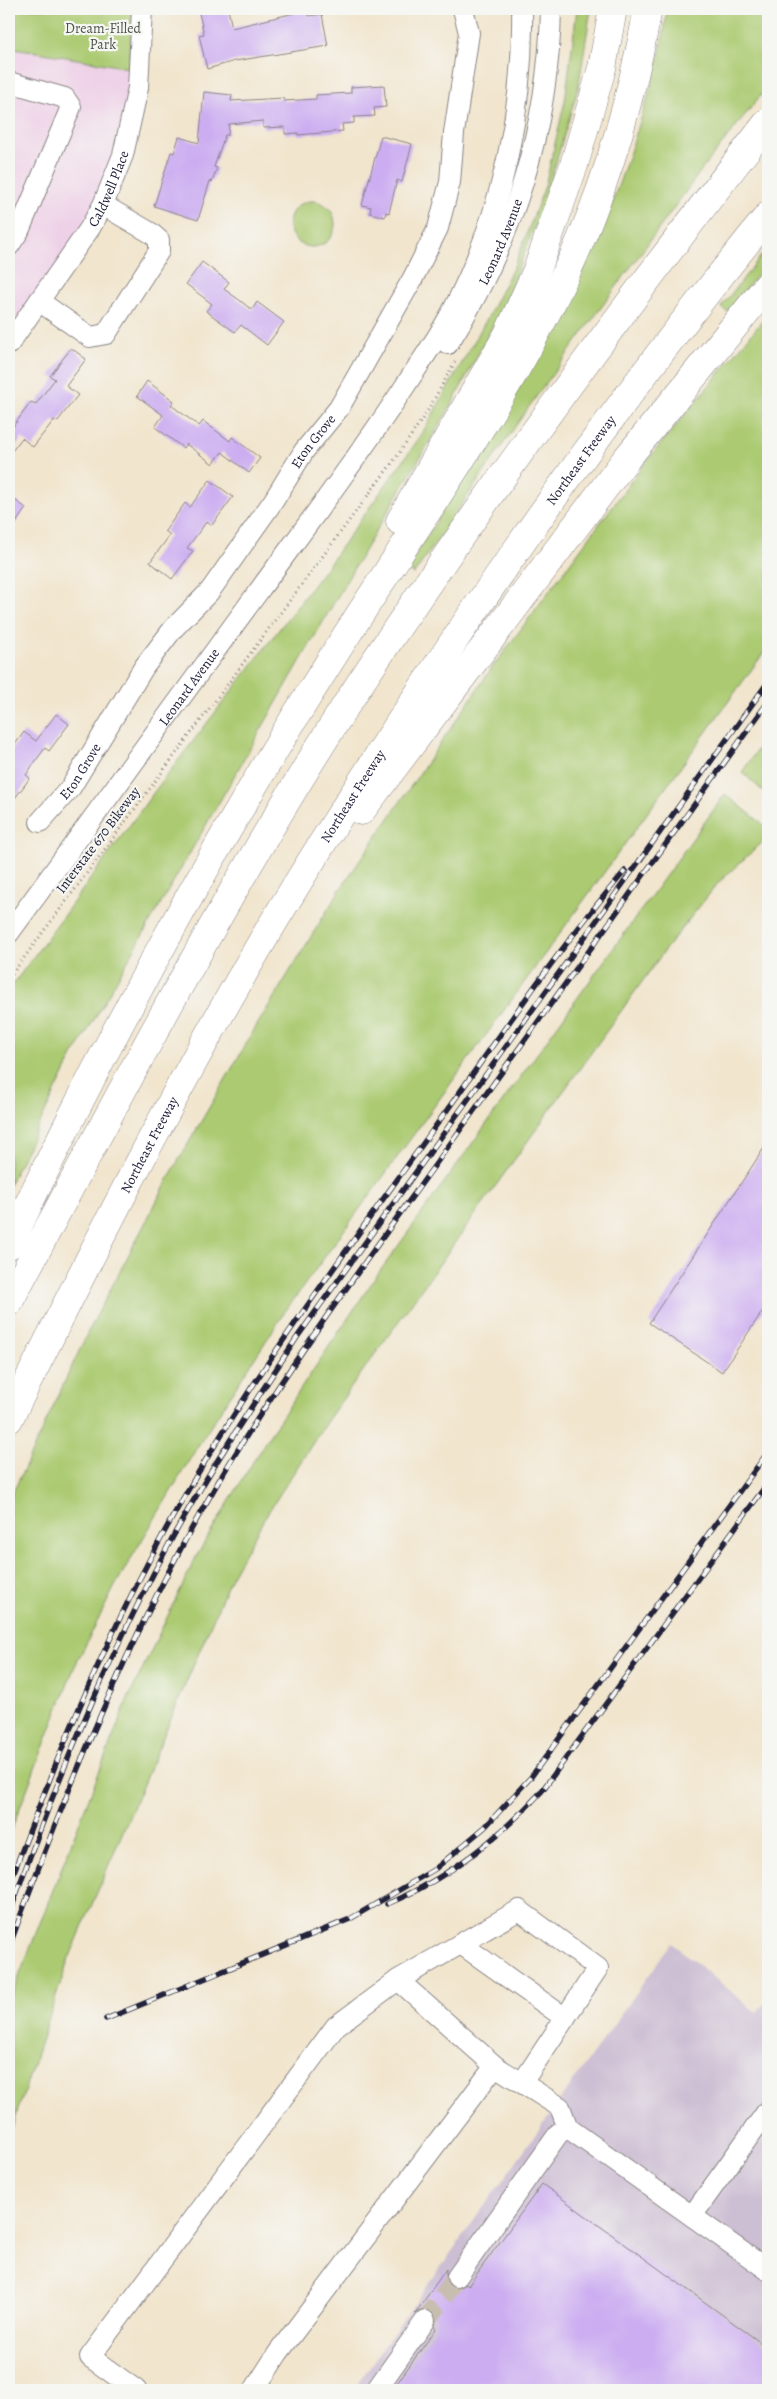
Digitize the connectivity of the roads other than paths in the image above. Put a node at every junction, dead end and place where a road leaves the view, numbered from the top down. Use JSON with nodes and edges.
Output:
{"nodes":[{"id":1,"x":142,"y":9,"type":"edge"},
{"id":2,"x":463,"y":9,"type":"edge"},
{"id":3,"x":522,"y":9,"type":"edge"},
{"id":4,"x":551,"y":9,"type":"edge"},
{"id":5,"x":613,"y":9,"type":"edge"},
{"id":6,"x":648,"y":9,"type":"edge"},
{"id":7,"x":9,"y":82,"type":"edge"},
{"id":8,"x":768,"y":122,"type":"edge"},
{"id":9,"x":103,"y":205,"type":"junction"},
{"id":10,"x":768,"y":216,"type":"edge"},
{"id":11,"x":9,"y":246,"type":"edge"},
{"id":12,"x":768,"y":285,"type":"edge"},
{"id":13,"x":39,"y":301,"type":"junction"},
{"id":14,"x":9,"y":344,"type":"edge"},
{"id":15,"x":369,"y":440,"type":"junction"},
{"id":16,"x":282,"y":737,"type":"junction"},
{"id":17,"x":40,"y":822,"type":"dead end"},
{"id":18,"x":16,"y":907,"type":"edge"},
{"id":19,"x":9,"y":933,"type":"edge"},
{"id":20,"x":257,"y":950,"type":"junction"},
{"id":21,"x":9,"y":1245,"type":"edge"},
{"id":22,"x":9,"y":1302,"type":"edge"},
{"id":23,"x":9,"y":1419,"type":"edge"},
{"id":24,"x":461,"y":1944,"type":"junction"},
{"id":25,"x":398,"y":1980,"type":"junction"},
{"id":26,"x":565,"y":2018,"type":"junction"},
{"id":27,"x":496,"y":2066,"type":"junction"},
{"id":28,"x":522,"y":2083,"type":"junction"},
{"id":29,"x":768,"y":2110,"type":"edge"},
{"id":30,"x":568,"y":2128,"type":"junction"},
{"id":31,"x":692,"y":2216,"type":"junction"},
{"id":32,"x":768,"y":2270,"type":"edge"},
{"id":33,"x":457,"y":2277,"type":"tunnel mouth"},
{"id":34,"x":425,"y":2321,"type":"tunnel mouth"},
{"id":35,"x":136,"y":2390,"type":"edge"},
{"id":36,"x":254,"y":2390,"type":"edge"},
{"id":37,"x":376,"y":2390,"type":"edge"}],
"edges":[{"from":1,"to":9,"type":"street","name":"Caldwell Place"},
{"from":2,"to":17,"type":"street","name":"Eton Grove"},
{"from":3,"to":15,"type":"street","name":"Leonard Avenue"},
{"from":4,"to":15,"type":"street","name":"Leonard Avenue"},
{"from":5,"to":16,"type":"highway"},
{"from":6,"to":16,"type":"highway"},
{"from":7,"to":11,"type":"street"},
{"from":8,"to":22,"type":"highway"},
{"from":9,"to":13,"type":"street","name":"Caldwell Place"},
{"from":9,"to":13,"type":"street"},
{"from":10,"to":20,"type":"highway","name":"Northeast Freeway"},
{"from":12,"to":20,"type":"highway"},
{"from":13,"to":14,"type":"street","name":"Caldwell Place"},
{"from":15,"to":18,"type":"street","name":"Leonard Avenue"},
{"from":16,"to":21,"type":"highway"},
{"from":18,"to":19,"type":"street","name":"Leonard Avenue"},
{"from":20,"to":23,"type":"highway","name":"Northeast Freeway"},
{"from":24,"to":25,"type":"street"},
{"from":24,"to":26,"type":"street"},
{"from":24,"to":26,"type":"street"},
{"from":25,"to":27,"type":"street"},
{"from":25,"to":35,"type":"street"},
{"from":26,"to":28,"type":"street"},
{"from":27,"to":28,"type":"street"},
{"from":27,"to":36,"type":"street"},
{"from":28,"to":30,"type":"street"},
{"from":29,"to":31,"type":"street"},
{"from":30,"to":31,"type":"street"},
{"from":30,"to":33,"type":"street"},
{"from":31,"to":32,"type":"street"},
{"from":34,"to":37,"type":"street"}]}
